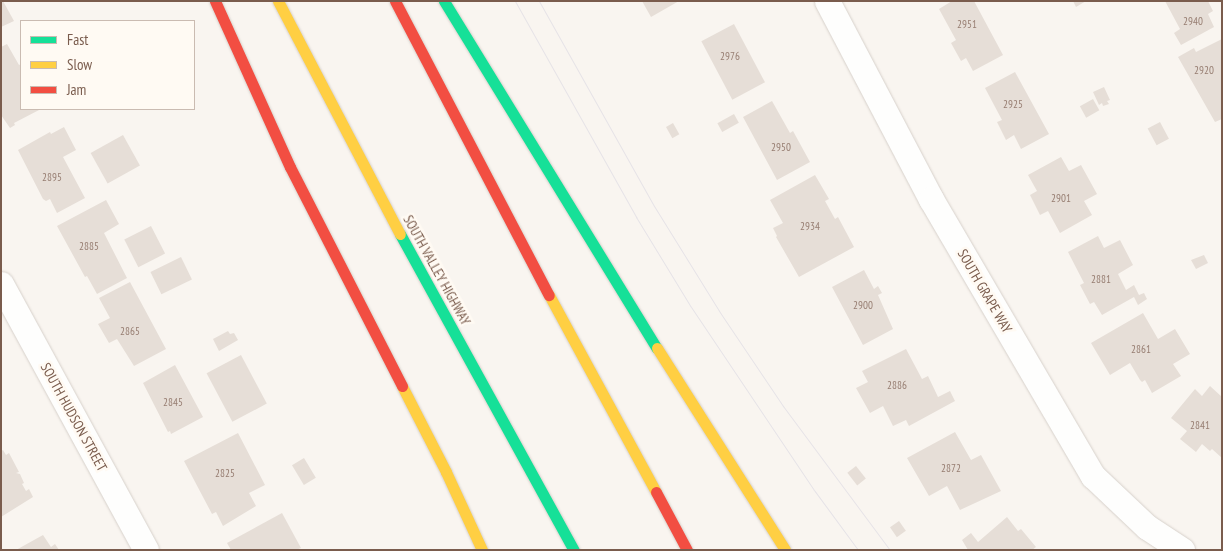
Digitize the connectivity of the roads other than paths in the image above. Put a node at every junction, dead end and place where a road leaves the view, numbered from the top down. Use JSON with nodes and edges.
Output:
{"nodes":[{"id":1,"x":215,"y":1,"type":"edge"},
{"id":2,"x":278,"y":1,"type":"edge"},
{"id":3,"x":395,"y":1,"type":"edge"},
{"id":4,"x":444,"y":1,"type":"edge"},
{"id":5,"x":827,"y":1,"type":"edge"},
{"id":6,"x":1,"y":284,"type":"edge"},
{"id":7,"x":146,"y":550,"type":"edge"},
{"id":8,"x":482,"y":550,"type":"edge"},
{"id":9,"x":574,"y":550,"type":"edge"},
{"id":10,"x":687,"y":550,"type":"edge"},
{"id":11,"x":785,"y":550,"type":"edge"},
{"id":12,"x":1182,"y":550,"type":"edge"}],
"edges":[{"from":1,"to":8,"type":"highway"},
{"from":2,"to":9,"type":"highway","name":"SOUTH VALLEY HIGHWAY"},
{"from":3,"to":10,"type":"highway"},
{"from":4,"to":11,"type":"highway"},
{"from":5,"to":12,"type":"street","name":"SOUTH GRAPE WAY"},
{"from":6,"to":7,"type":"street","name":"SOUTH HUDSON STREET"}]}
